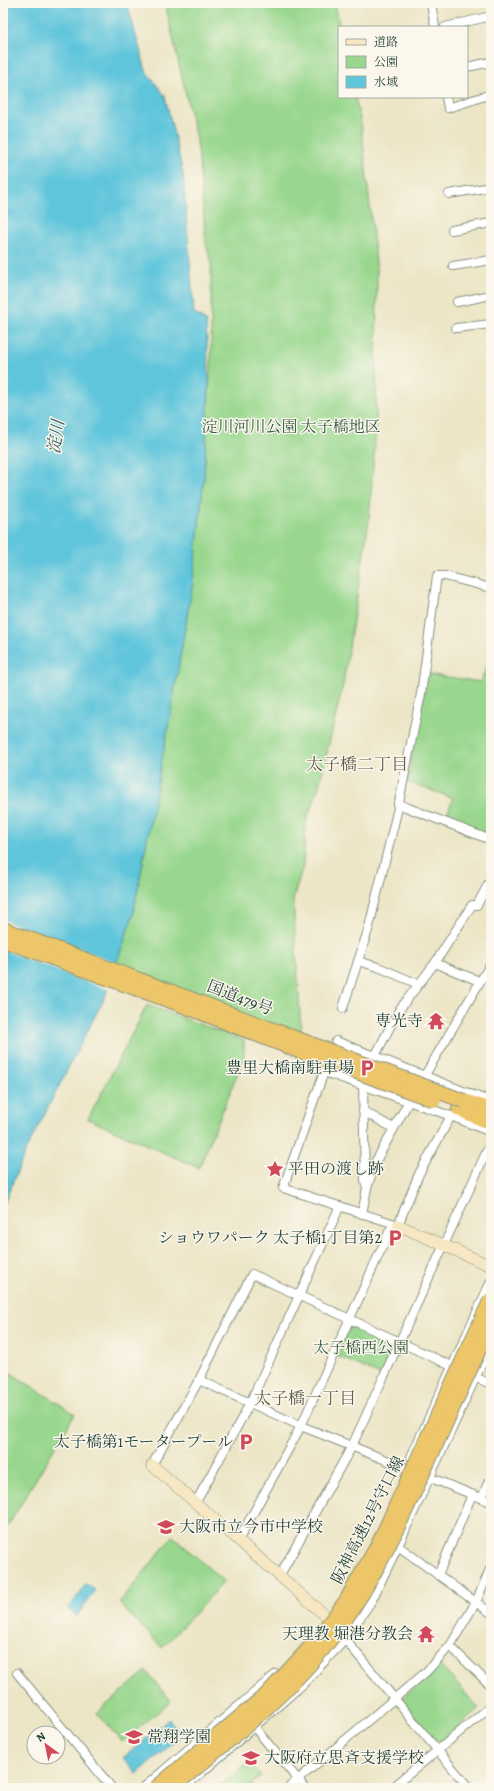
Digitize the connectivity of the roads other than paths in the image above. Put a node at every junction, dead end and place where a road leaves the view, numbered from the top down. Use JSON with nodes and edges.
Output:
{"nodes":[{"id":1,"x":431,"y":3,"type":"edge"},
{"id":2,"x":491,"y":16,"type":"edge"},
{"id":3,"x":435,"y":26,"type":"edge"},
{"id":4,"x":449,"y":26,"type":"edge"},
{"id":5,"x":491,"y":62,"type":"edge"},
{"id":6,"x":468,"y":68,"type":"edge"},
{"id":7,"x":491,"y":94,"type":"edge"},
{"id":8,"x":446,"y":98,"type":"edge"},
{"id":9,"x":491,"y":187,"type":"edge"},
{"id":10,"x":449,"y":194,"type":"dead end"},
{"id":11,"x":491,"y":223,"type":"edge"},
{"id":12,"x":452,"y":230,"type":"dead end"},
{"id":13,"x":491,"y":260,"type":"edge"},
{"id":14,"x":453,"y":266,"type":"dead end"},
{"id":15,"x":491,"y":295,"type":"edge"},
{"id":16,"x":457,"y":302,"type":"dead end"},
{"id":17,"x":491,"y":324,"type":"edge"},
{"id":18,"x":456,"y":328,"type":"dead end"},
{"id":19,"x":491,"y":588,"type":"edge"},
{"id":20,"x":398,"y":804,"type":"junction"},
{"id":21,"x":491,"y":840,"type":"edge"},
{"id":22,"x":491,"y":880,"type":"edge"},
{"id":23,"x":3,"y":929,"type":"edge"},
{"id":24,"x":3,"y":940,"type":"edge"},
{"id":25,"x":358,"y":961,"type":"junction"},
{"id":26,"x":435,"y":963,"type":"junction"},
{"id":27,"x":491,"y":963,"type":"edge"},
{"id":28,"x":479,"y":981,"type":"junction"},
{"id":29,"x":418,"y":984,"type":"junction"},
{"id":30,"x":343,"y":1008,"type":"dead end"},
{"id":31,"x":336,"y":1041,"type":"dead end"},
{"id":32,"x":375,"y":1056,"type":"junction"},
{"id":33,"x":425,"y":1075,"type":"junction"},
{"id":34,"x":363,"y":1085,"type":"junction"},
{"id":35,"x":491,"y":1092,"type":"edge"},
{"id":36,"x":409,"y":1101,"type":"junction"},
{"id":37,"x":489,"y":1104,"type":"edge"},
{"id":38,"x":458,"y":1109,"type":"junction"},
{"id":39,"x":363,"y":1111,"type":"junction"},
{"id":40,"x":491,"y":1123,"type":"edge"},
{"id":41,"x":393,"y":1128,"type":"junction"},
{"id":42,"x":491,"y":1132,"type":"edge"},
{"id":43,"x":491,"y":1142,"type":"edge"},
{"id":44,"x":367,"y":1188,"type":"junction"},
{"id":45,"x":340,"y":1206,"type":"junction"},
{"id":46,"x":362,"y":1214,"type":"junction"},
{"id":47,"x":398,"y":1225,"type":"junction"},
{"id":48,"x":444,"y":1245,"type":"junction"},
{"id":49,"x":491,"y":1266,"type":"edge"},
{"id":50,"x":491,"y":1281,"type":"edge"},
{"id":51,"x":298,"y":1297,"type":"junction"},
{"id":52,"x":491,"y":1299,"type":"edge"},
{"id":53,"x":349,"y":1320,"type":"junction"},
{"id":54,"x":491,"y":1324,"type":"edge"},
{"id":55,"x":399,"y":1342,"type":"junction"},
{"id":56,"x":491,"y":1344,"type":"edge"},
{"id":57,"x":451,"y":1366,"type":"junction"},
{"id":58,"x":476,"y":1378,"type":"junction"},
{"id":59,"x":199,"y":1380,"type":"junction"},
{"id":60,"x":491,"y":1384,"type":"edge"},
{"id":61,"x":250,"y":1403,"type":"junction"},
{"id":62,"x":301,"y":1426,"type":"junction"},
{"id":63,"x":352,"y":1446,"type":"junction"},
{"id":64,"x":152,"y":1465,"type":"joint"},
{"id":65,"x":406,"y":1467,"type":"junction"},
{"id":66,"x":491,"y":1475,"type":"edge"},
{"id":67,"x":429,"y":1478,"type":"junction"},
{"id":68,"x":472,"y":1495,"type":"junction"},
{"id":69,"x":482,"y":1498,"type":"junction"},
{"id":70,"x":196,"y":1502,"type":"junction"},
{"id":71,"x":491,"y":1502,"type":"edge"},
{"id":72,"x":238,"y":1538,"type":"junction"},
{"id":73,"x":398,"y":1546,"type":"junction"},
{"id":74,"x":491,"y":1567,"type":"edge"},
{"id":75,"x":280,"y":1575,"type":"junction"},
{"id":76,"x":438,"y":1575,"type":"junction"},
{"id":77,"x":476,"y":1602,"type":"junction"},
{"id":78,"x":491,"y":1613,"type":"edge"},
{"id":79,"x":328,"y":1618,"type":"junction"},
{"id":80,"x":345,"y":1640,"type":"junction"},
{"id":81,"x":450,"y":1646,"type":"junction"},
{"id":82,"x":17,"y":1673,"type":"dead end"},
{"id":83,"x":491,"y":1686,"type":"edge"},
{"id":84,"x":395,"y":1700,"type":"junction"},
{"id":85,"x":491,"y":1706,"type":"edge"},
{"id":86,"x":255,"y":1728,"type":"junction"},
{"id":87,"x":437,"y":1750,"type":"junction"},
{"id":88,"x":298,"y":1780,"type":"junction"},
{"id":89,"x":112,"y":1788,"type":"edge"},
{"id":90,"x":143,"y":1788,"type":"edge"},
{"id":91,"x":156,"y":1788,"type":"edge"},
{"id":92,"x":172,"y":1788,"type":"edge"},
{"id":93,"x":184,"y":1788,"type":"edge"},
{"id":94,"x":288,"y":1788,"type":"edge"},
{"id":95,"x":304,"y":1788,"type":"edge"},
{"id":96,"x":392,"y":1788,"type":"edge"},
{"id":97,"x":469,"y":1788,"type":"edge"}],
"edges":[{"from":1,"to":3,"type":"street"},
{"from":2,"to":4,"type":"street"},
{"from":5,"to":6,"type":"street"},
{"from":7,"to":8,"type":"street"},
{"from":9,"to":10,"type":"street"},
{"from":11,"to":12,"type":"street"},
{"from":13,"to":14,"type":"street"},
{"from":15,"to":16,"type":"street"},
{"from":17,"to":18,"type":"street"},
{"from":19,"to":20,"type":"street"},
{"from":20,"to":21,"type":"street"},
{"from":20,"to":25,"type":"street"},
{"from":22,"to":26,"type":"street"},
{"from":23,"to":38,"type":"highway","name":"国道479号","bridge":true},
{"from":24,"to":38,"type":"highway","name":"国道479号","bridge":true},
{"from":25,"to":29,"type":"street"},
{"from":25,"to":30,"type":"street"},
{"from":26,"to":28,"type":"street"},
{"from":26,"to":29,"type":"street"},
{"from":27,"to":28,"type":"street"},
{"from":28,"to":33,"type":"street"},
{"from":29,"to":32,"type":"street"},
{"from":31,"to":32,"type":"street"},
{"from":32,"to":33,"type":"street"},
{"from":33,"to":37,"type":"street"},
{"from":34,"to":36,"type":"street"},
{"from":34,"to":39,"type":"street"},
{"from":34,"to":45,"type":"street"},
{"from":35,"to":37,"type":"street"},
{"from":36,"to":38,"type":"street"},
{"from":36,"to":41,"type":"street"},
{"from":37,"to":38,"type":"highway"},
{"from":38,"to":40,"type":"highway"},
{"from":38,"to":42,"type":"street"},
{"from":38,"to":47,"type":"street"},
{"from":39,"to":41,"type":"street"},
{"from":39,"to":44,"type":"street"},
{"from":41,"to":44,"type":"street"},
{"from":43,"to":48,"type":"street"},
{"from":44,"to":46,"type":"street"},
{"from":45,"to":46,"type":"street"},
{"from":45,"to":51,"type":"street"},
{"from":46,"to":47,"type":"street"},
{"from":47,"to":48,"type":"street"},
{"from":47,"to":53,"type":"street"},
{"from":48,"to":49,"type":"street"},
{"from":48,"to":55,"type":"street"},
{"from":50,"to":57,"type":"street"},
{"from":51,"to":53,"type":"street"},
{"from":51,"to":59,"type":"street"},
{"from":51,"to":61,"type":"street"},
{"from":52,"to":91,"type":"highway","name":"阪神高速12号守口線","bridge":true},
{"from":53,"to":55,"type":"street"},
{"from":53,"to":62,"type":"street"},
{"from":54,"to":92,"type":"highway","name":"阪神高速12号守口線","bridge":true},
{"from":55,"to":57,"type":"street"},
{"from":55,"to":63,"type":"street"},
{"from":56,"to":58,"type":"street"},
{"from":57,"to":58,"type":"street"},
{"from":57,"to":65,"type":"street"},
{"from":58,"to":60,"type":"street"},
{"from":58,"to":67,"type":"street"},
{"from":59,"to":61,"type":"street"},
{"from":59,"to":64,"type":"street"},
{"from":61,"to":62,"type":"street"},
{"from":61,"to":70,"type":"street"},
{"from":62,"to":63,"type":"street"},
{"from":62,"to":72,"type":"street"},
{"from":63,"to":65,"type":"street"},
{"from":63,"to":75,"type":"street"},
{"from":64,"to":70,"type":"street"},
{"from":65,"to":67,"type":"street"},
{"from":65,"to":79,"type":"street"},
{"from":66,"to":69,"type":"street"},
{"from":67,"to":68,"type":"street"},
{"from":67,"to":73,"type":"street"},
{"from":68,"to":69,"type":"street"},
{"from":68,"to":76,"type":"street"},
{"from":69,"to":71,"type":"street"},
{"from":70,"to":72,"type":"street"},
{"from":72,"to":75,"type":"street"},
{"from":73,"to":76,"type":"street"},
{"from":73,"to":80,"type":"street"},
{"from":74,"to":77,"type":"street"},
{"from":75,"to":79,"type":"street"},
{"from":76,"to":77,"type":"street"},
{"from":77,"to":78,"type":"street"},
{"from":77,"to":81,"type":"street"},
{"from":79,"to":80,"type":"street"},
{"from":79,"to":90,"type":"street"},
{"from":80,"to":84,"type":"street"},
{"from":80,"to":86,"type":"street"},
{"from":81,"to":83,"type":"street"},
{"from":81,"to":84,"type":"street"},
{"from":82,"to":89,"type":"street"},
{"from":84,"to":87,"type":"street"},
{"from":84,"to":88,"type":"street"},
{"from":85,"to":87,"type":"street"},
{"from":86,"to":88,"type":"street"},
{"from":86,"to":93,"type":"street"},
{"from":87,"to":96,"type":"street"},
{"from":87,"to":97,"type":"street"},
{"from":88,"to":94,"type":"street"},
{"from":88,"to":95,"type":"street"}]}
